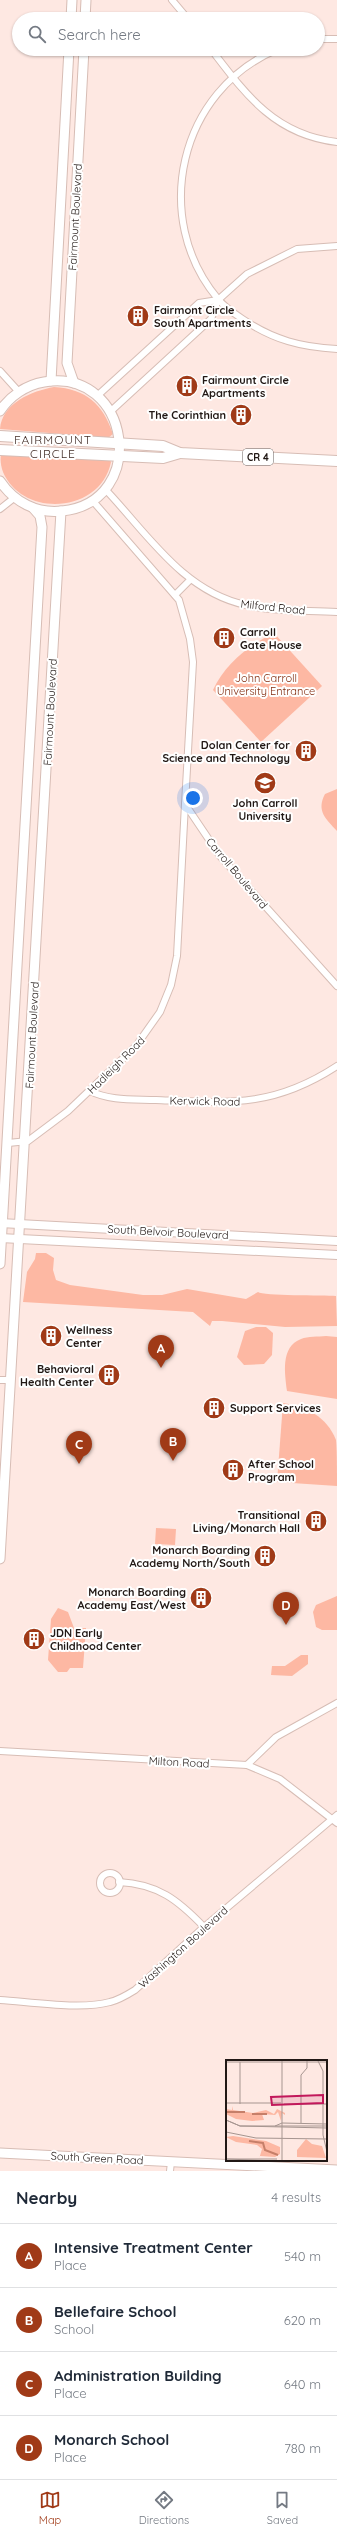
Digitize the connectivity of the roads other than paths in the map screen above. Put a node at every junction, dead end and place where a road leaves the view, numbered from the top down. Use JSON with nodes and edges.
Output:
{"nodes":[{"id":1,"x":72,"y":0,"type":"edge"},
{"id":2,"x":86,"y":0,"type":"edge"},
{"id":3,"x":172,"y":0,"type":"edge"},
{"id":4,"x":71,"y":12,"type":"edge"},
{"id":5,"x":85,"y":12,"type":"edge"},
{"id":6,"x":182,"y":12,"type":"edge"},
{"id":7,"x":325,"y":39,"type":"edge"},
{"id":8,"x":337,"y":39,"type":"edge"},
{"id":9,"x":69,"y":56,"type":"edge"},
{"id":10,"x":84,"y":56,"type":"edge"},
{"id":11,"x":216,"y":56,"type":"edge"},
{"id":12,"x":265,"y":56,"type":"edge"},
{"id":13,"x":233,"y":78,"type":"junction"},
{"id":14,"x":337,"y":142,"type":"edge"},
{"id":15,"x":337,"y":246,"type":"edge"},
{"id":16,"x":218,"y":300,"type":"junction"},
{"id":17,"x":337,"y":349,"type":"edge"},
{"id":18,"x":0,"y":371,"type":"edge"},
{"id":19,"x":52,"y":381,"type":"junction"},
{"id":20,"x":74,"y":383,"type":"junction"},
{"id":21,"x":19,"y":392,"type":"junction"},
{"id":22,"x":97,"y":396,"type":"junction"},
{"id":23,"x":1,"y":405,"type":"edge"},
{"id":24,"x":111,"y":411,"type":"junction"},
{"id":25,"x":0,"y":436,"type":"edge"},
{"id":26,"x":120,"y":443,"type":"junction"},
{"id":27,"x":0,"y":450,"type":"edge"},
{"id":28,"x":180,"y":453,"type":"junction"},
{"id":29,"x":120,"y":455,"type":"junction"},
{"id":30,"x":337,"y":461,"type":"edge"},
{"id":31,"x":0,"y":482,"type":"edge"},
{"id":32,"x":105,"y":488,"type":"junction"},
{"id":33,"x":14,"y":498,"type":"junction"},
{"id":34,"x":92,"y":500,"type":"junction"},
{"id":35,"x":34,"y":508,"type":"junction"},
{"id":36,"x":0,"y":509,"type":"edge"},
{"id":37,"x":61,"y":511,"type":"junction"},
{"id":38,"x":190,"y":580,"type":"junction"},
{"id":39,"x":176,"y":595,"type":"junction"},
{"id":40,"x":337,"y":612,"type":"edge"},
{"id":41,"x":185,"y":804,"type":"junction"},
{"id":42,"x":337,"y":986,"type":"edge"},
{"id":43,"x":337,"y":1066,"type":"edge"},
{"id":44,"x":90,"y":1091,"type":"junction"},
{"id":45,"x":25,"y":1142,"type":"junction"},
{"id":46,"x":8,"y":1143,"type":"junction"},
{"id":47,"x":1,"y":1222,"type":"edge"},
{"id":48,"x":20,"y":1224,"type":"junction"},
{"id":49,"x":1,"y":1238,"type":"edge"},
{"id":50,"x":20,"y":1239,"type":"junction"},
{"id":51,"x":337,"y":1241,"type":"edge"},
{"id":52,"x":337,"y":1255,"type":"edge"},
{"id":53,"x":0,"y":1264,"type":"edge"},
{"id":54,"x":0,"y":1380,"type":"edge"},
{"id":55,"x":11,"y":1380,"type":"junction"},
{"id":56,"x":0,"y":1559,"type":"edge"},
{"id":57,"x":337,"y":1703,"type":"edge"},
{"id":58,"x":0,"y":1750,"type":"edge"},
{"id":59,"x":246,"y":1765,"type":"junction"},
{"id":60,"x":335,"y":1818,"type":"edge"},
{"id":61,"x":119,"y":1882,"type":"dead end"},
{"id":62,"x":204,"y":1927,"type":"junction"},
{"id":63,"x":0,"y":2000,"type":"edge"},
{"id":64,"x":0,"y":2153,"type":"edge"},
{"id":65,"x":171,"y":2167,"type":"edge"},
{"id":66,"x":337,"y":2170,"type":"edge"}],
"edges":[{"from":1,"to":4,"type":"main road"},
{"from":2,"to":5,"type":"main road"},
{"from":3,"to":6,"type":"street"},
{"from":7,"to":8,"type":"street"},
{"from":9,"to":19,"type":"main road","name":"Fairmount Boulevard"},
{"from":10,"to":20,"type":"main road","name":"Fairmount Boulevard"},
{"from":11,"to":13,"type":"street"},
{"from":12,"to":13,"type":"street"},
{"from":13,"to":14,"type":"street"},
{"from":13,"to":16,"type":"street"},
{"from":15,"to":16,"type":"street"},
{"from":16,"to":17,"type":"street"},
{"from":16,"to":22,"type":"street"},
{"from":16,"to":24,"type":"street"},
{"from":18,"to":21,"type":"street"},
{"from":19,"to":20,"type":"main road"},
{"from":19,"to":21,"type":"main road"},
{"from":20,"to":22,"type":"main road"},
{"from":21,"to":23,"type":"main road"},
{"from":22,"to":24,"type":"main road"},
{"from":24,"to":26,"type":"main road"},
{"from":25,"to":26,"type":"main road","number":"CR 4"},
{"from":26,"to":28,"type":"main road","number":"CR 4"},
{"from":26,"to":29,"type":"main road"},
{"from":27,"to":29,"type":"main road","number":"CR 4"},
{"from":28,"to":29,"type":"main road","number":"CR 4"},
{"from":28,"to":30,"type":"main road","number":"CR 4"},
{"from":29,"to":32,"type":"main road"},
{"from":31,"to":33,"type":"main road"},
{"from":32,"to":34,"type":"main road"},
{"from":32,"to":38,"type":"street","name":"Milford Road"},
{"from":33,"to":35,"type":"main road"},
{"from":33,"to":36,"type":"street"},
{"from":34,"to":37,"type":"main road"},
{"from":34,"to":39,"type":"street"},
{"from":35,"to":37,"type":"main road"},
{"from":35,"to":46,"type":"main road","name":"Fairmount Boulevard"},
{"from":37,"to":45,"type":"main road","name":"Fairmount Boulevard"},
{"from":38,"to":39,"type":"street"},
{"from":38,"to":40,"type":"street","name":"Milford Road"},
{"from":39,"to":41,"type":"street"},
{"from":41,"to":42,"type":"street","name":"Carroll Boulevard"},
{"from":41,"to":44,"type":"street","name":"Hadleigh Road"},
{"from":43,"to":44,"type":"street","name":"Kerwick Road"},
{"from":44,"to":45,"type":"street","name":"Hadleigh Road"},
{"from":45,"to":46,"type":"street"},
{"from":45,"to":48,"type":"main road","name":"Fairmount Boulevard"},
{"from":46,"to":47,"type":"main road","name":"Fairmount Boulevard"},
{"from":47,"to":48,"type":"street","name":"South Belvoir Boulevard"},
{"from":47,"to":49,"type":"main road","name":"Fairmount Boulevard"},
{"from":48,"to":50,"type":"main road","name":"Fairmount Boulevard"},
{"from":48,"to":51,"type":"street","name":"South Belvoir Boulevard"},
{"from":49,"to":50,"type":"street","name":"South Belvoir Boulevard"},
{"from":49,"to":53,"type":"main road","name":"Fairmount Boulevard"},
{"from":50,"to":52,"type":"street","name":"South Belvoir Boulevard"},
{"from":50,"to":55,"type":"main road","name":"Fairmount Boulevard"},
{"from":54,"to":55,"type":"street"},
{"from":55,"to":56,"type":"main road","name":"Fairmount Boulevard"},
{"from":57,"to":59,"type":"street"},
{"from":58,"to":59,"type":"street","name":"Milton Road"},
{"from":59,"to":60,"type":"street","name":"Milton Road"},
{"from":60,"to":62,"type":"street","name":"Washington Boulevard"},
{"from":61,"to":62,"type":"street"},
{"from":62,"to":63,"type":"street","name":"Washington Boulevard"},
{"from":64,"to":65,"type":"main road","name":"South Green Road"},
{"from":65,"to":66,"type":"main road","name":"South Green Road"}]}
